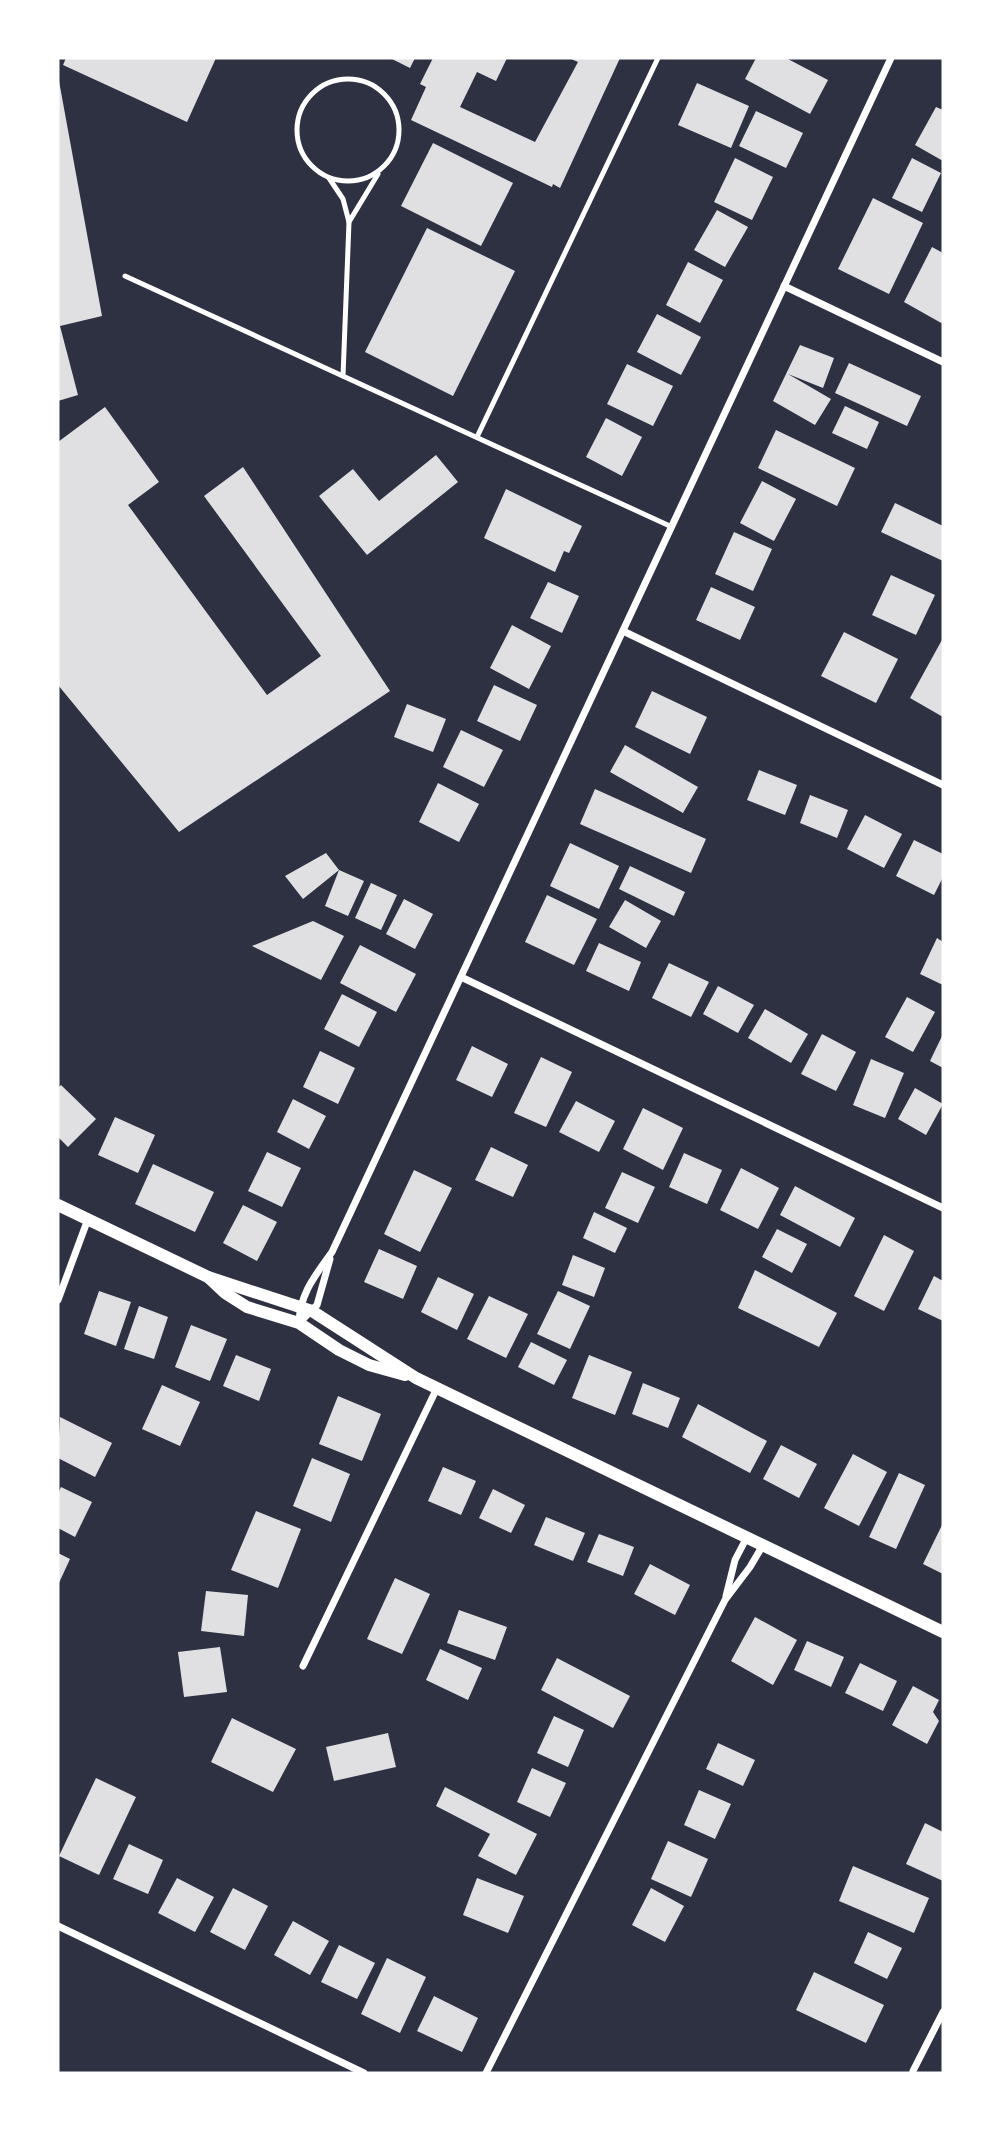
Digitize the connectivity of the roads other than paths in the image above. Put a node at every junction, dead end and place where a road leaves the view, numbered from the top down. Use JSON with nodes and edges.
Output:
{"nodes":[{"id":1,"x":658,"y":58,"type":"edge"},
{"id":2,"x":891,"y":58,"type":"edge"},
{"id":3,"x":380,"y":171,"type":"junction"},
{"id":4,"x":329,"y":177,"type":"junction"},
{"id":5,"x":349,"y":222,"type":"junction"},
{"id":6,"x":125,"y":276,"type":"dead end"},
{"id":7,"x":784,"y":286,"type":"junction"},
{"id":8,"x":943,"y":362,"type":"edge"},
{"id":9,"x":343,"y":376,"type":"junction"},
{"id":10,"x":477,"y":437,"type":"junction"},
{"id":11,"x":672,"y":527,"type":"junction"},
{"id":12,"x":623,"y":631,"type":"junction"},
{"id":13,"x":943,"y":785,"type":"edge"},
{"id":14,"x":461,"y":977,"type":"junction"},
{"id":15,"x":58,"y":1205,"type":"edge"},
{"id":16,"x":943,"y":1208,"type":"edge"},
{"id":17,"x":88,"y":1219,"type":"junction"},
{"id":18,"x":332,"y":1252,"type":"junction"},
{"id":19,"x":208,"y":1277,"type":"junction"},
{"id":20,"x":58,"y":1300,"type":"edge"},
{"id":21,"x":300,"y":1305,"type":"junction"},
{"id":22,"x":312,"y":1311,"type":"junction"},
{"id":23,"x":299,"y":1323,"type":"junction"},
{"id":24,"x":415,"y":1378,"type":"junction"},
{"id":25,"x":437,"y":1388,"type":"junction"},
{"id":26,"x":747,"y":1537,"type":"junction"},
{"id":27,"x":763,"y":1545,"type":"junction"},
{"id":28,"x":725,"y":1600,"type":"junction"},
{"id":29,"x":943,"y":1632,"type":"edge"},
{"id":30,"x":303,"y":1667,"type":"dead end"},
{"id":31,"x":58,"y":1926,"type":"edge"},
{"id":32,"x":943,"y":2012,"type":"edge"},
{"id":33,"x":913,"y":2071,"type":"dead end"},
{"id":34,"x":364,"y":2073,"type":"edge"},
{"id":35,"x":486,"y":2073,"type":"edge"}],
"edges":[{"from":1,"to":10,"type":"lane"},
{"from":2,"to":7,"type":"street"},
{"from":3,"to":4,"type":"lane"},
{"from":3,"to":4,"type":"lane"},
{"from":3,"to":5,"type":"lane"},
{"from":4,"to":5,"type":"lane"},
{"from":5,"to":9,"type":"lane"},
{"from":6,"to":9,"type":"lane"},
{"from":7,"to":8,"type":"street"},
{"from":7,"to":11,"type":"street"},
{"from":9,"to":10,"type":"lane"},
{"from":10,"to":11,"type":"lane"},
{"from":11,"to":12,"type":"street"},
{"from":12,"to":13,"type":"street"},
{"from":12,"to":14,"type":"street"},
{"from":14,"to":16,"type":"street"},
{"from":14,"to":18,"type":"street"},
{"from":15,"to":17,"type":"street"},
{"from":17,"to":19,"type":"street"},
{"from":17,"to":20,"type":"street"},
{"from":18,"to":21,"type":"street"},
{"from":18,"to":22,"type":"street"},
{"from":19,"to":21,"type":"street"},
{"from":19,"to":23,"type":"street"},
{"from":21,"to":22,"type":"street"},
{"from":21,"to":23,"type":"street"},
{"from":22,"to":23,"type":"street"},
{"from":22,"to":24,"type":"street"},
{"from":23,"to":24,"type":"street"},
{"from":24,"to":25,"type":"street"},
{"from":25,"to":26,"type":"street"},
{"from":25,"to":30,"type":"street"},
{"from":26,"to":27,"type":"street"},
{"from":26,"to":28,"type":"street"},
{"from":27,"to":28,"type":"street"},
{"from":27,"to":29,"type":"street"},
{"from":28,"to":35,"type":"street"},
{"from":31,"to":34,"type":"street"},
{"from":32,"to":33,"type":"street"}]}
